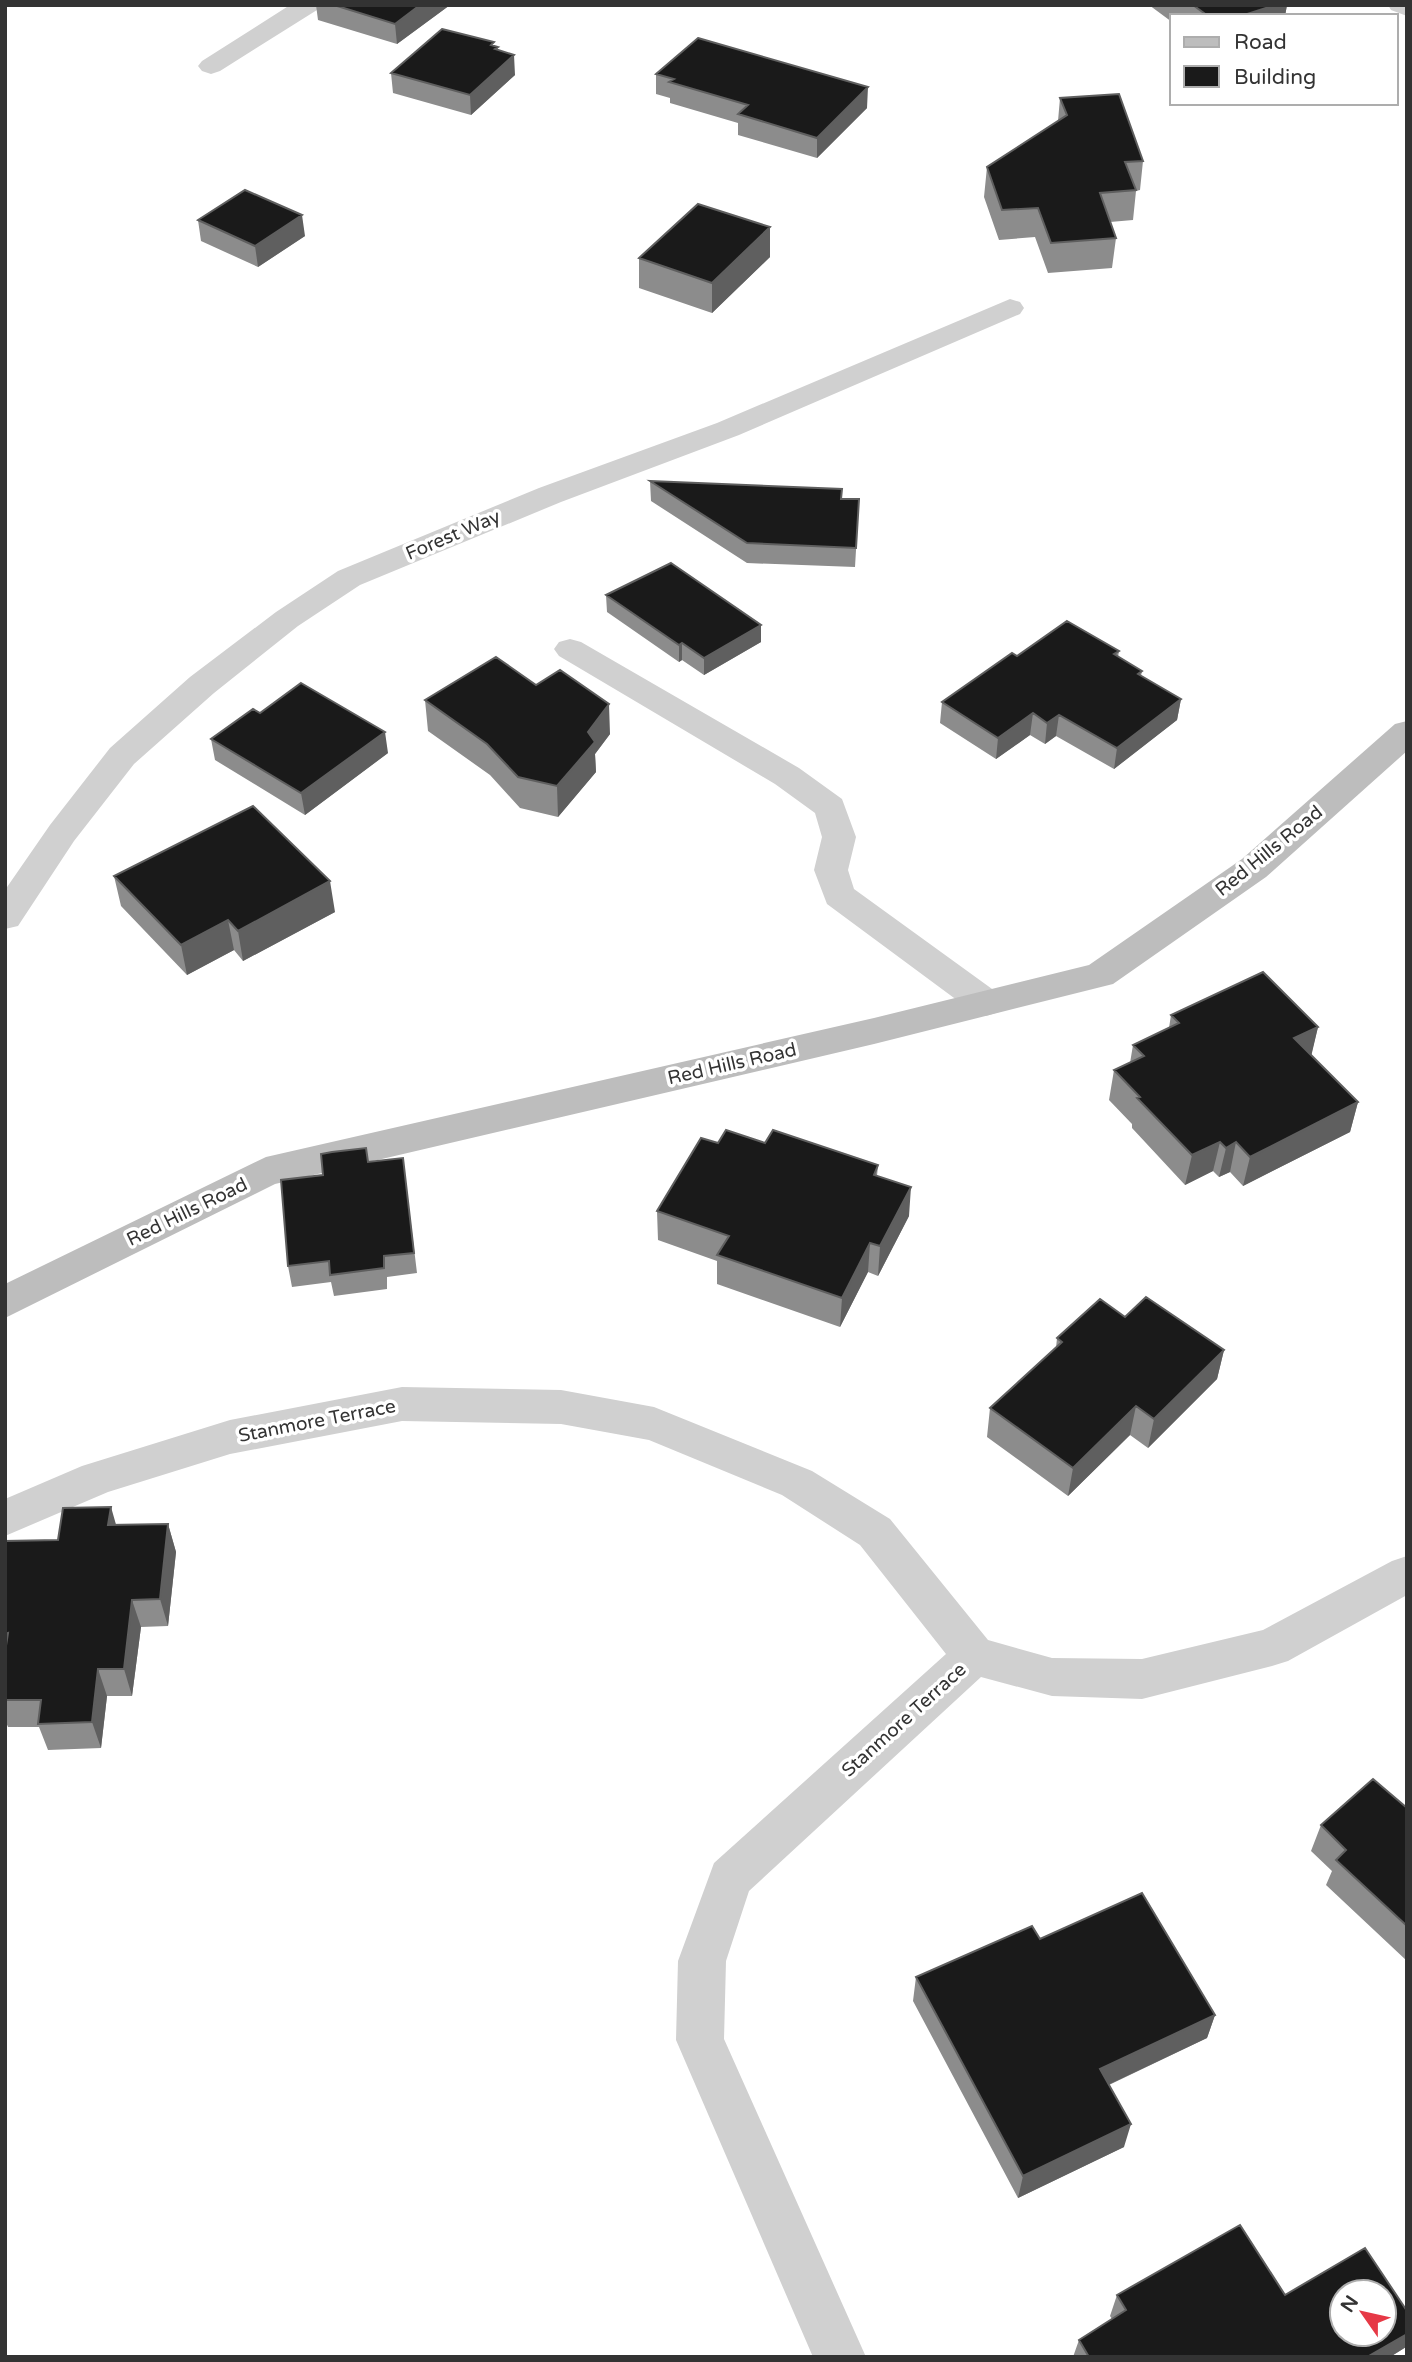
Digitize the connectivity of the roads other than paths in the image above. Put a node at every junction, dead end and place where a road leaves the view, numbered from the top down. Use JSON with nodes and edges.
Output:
{"nodes":[{"id":1,"x":308,"y":5,"type":"edge"},
{"id":2,"x":1400,"y":5,"type":"edge"},
{"id":3,"x":1407,"y":9,"type":"edge"},
{"id":4,"x":211,"y":66,"type":"dead end"},
{"id":5,"x":1010,"y":308,"type":"dead end"},
{"id":6,"x":570,"y":649,"type":"dead end"},
{"id":7,"x":1407,"y":732,"type":"edge"},
{"id":8,"x":5,"y":918,"type":"edge"},
{"id":9,"x":986,"y":1003,"type":"junction"},
{"id":10,"x":5,"y":1302,"type":"edge"},
{"id":11,"x":5,"y":1518,"type":"edge"},
{"id":12,"x":1407,"y":1574,"type":"edge"},
{"id":13,"x":974,"y":1656,"type":"junction"},
{"id":14,"x":840,"y":2357,"type":"edge"}],
"edges":[{"from":1,"to":4,"type":"street"},
{"from":2,"to":3,"type":"street"},
{"from":5,"to":8,"type":"street","name":"Forest Way"},
{"from":6,"to":9,"type":"street"},
{"from":7,"to":9,"type":"main road","name":"Red Hills Road"},
{"from":9,"to":10,"type":"main road","name":"Red Hills Road"},
{"from":11,"to":13,"type":"street","name":"Stanmore Terrace"},
{"from":12,"to":13,"type":"street"},
{"from":13,"to":14,"type":"street","name":"Stanmore Terrace"}]}
